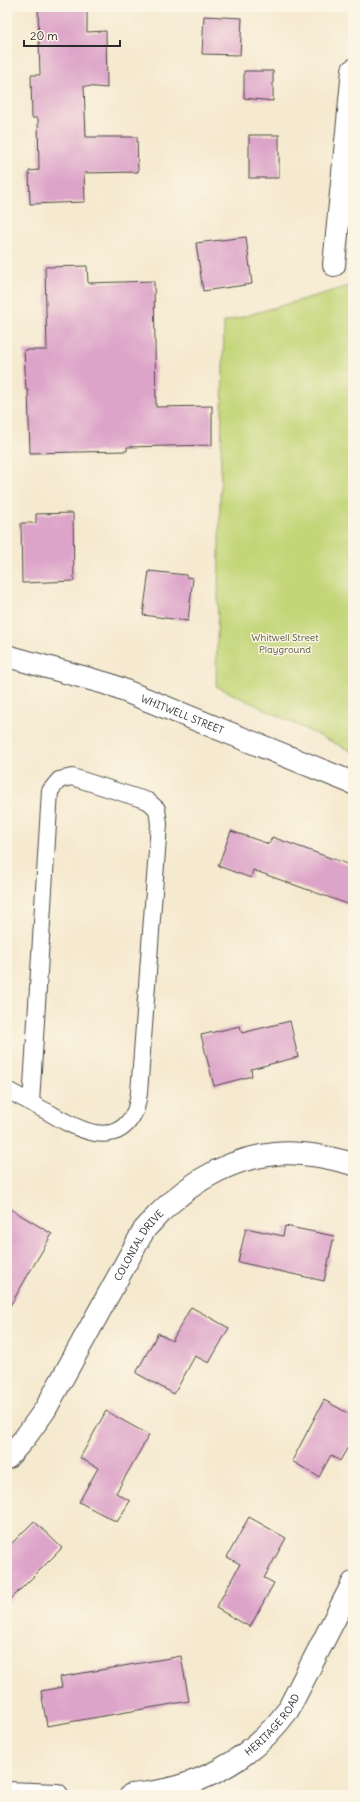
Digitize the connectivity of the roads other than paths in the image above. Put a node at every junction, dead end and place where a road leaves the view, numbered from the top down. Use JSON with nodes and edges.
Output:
{"nodes":[{"id":1,"x":353,"y":70,"type":"edge"},
{"id":2,"x":334,"y":265,"type":"dead end"},
{"id":3,"x":7,"y":656,"type":"edge"},
{"id":4,"x":353,"y":783,"type":"edge"},
{"id":5,"x":7,"y":1090,"type":"edge"},
{"id":6,"x":31,"y":1103,"type":"junction"},
{"id":7,"x":353,"y":1164,"type":"edge"},
{"id":8,"x":7,"y":1458,"type":"edge"},
{"id":9,"x":353,"y":1583,"type":"edge"},
{"id":10,"x":7,"y":1793,"type":"edge"},
{"id":11,"x":57,"y":1795,"type":"edge"},
{"id":12,"x":131,"y":1795,"type":"edge"}],
"edges":[{"from":1,"to":2,"type":"street"},
{"from":3,"to":4,"type":"street","name":"WHITWELL STREET"},
{"from":5,"to":6,"type":"lane"},
{"from":6,"to":6,"type":"lane"},
{"from":7,"to":8,"type":"street","name":"COLONIAL DRIVE"},
{"from":9,"to":12,"type":"street","name":"HERITAGE ROAD"},
{"from":10,"to":11,"type":"street"}]}
